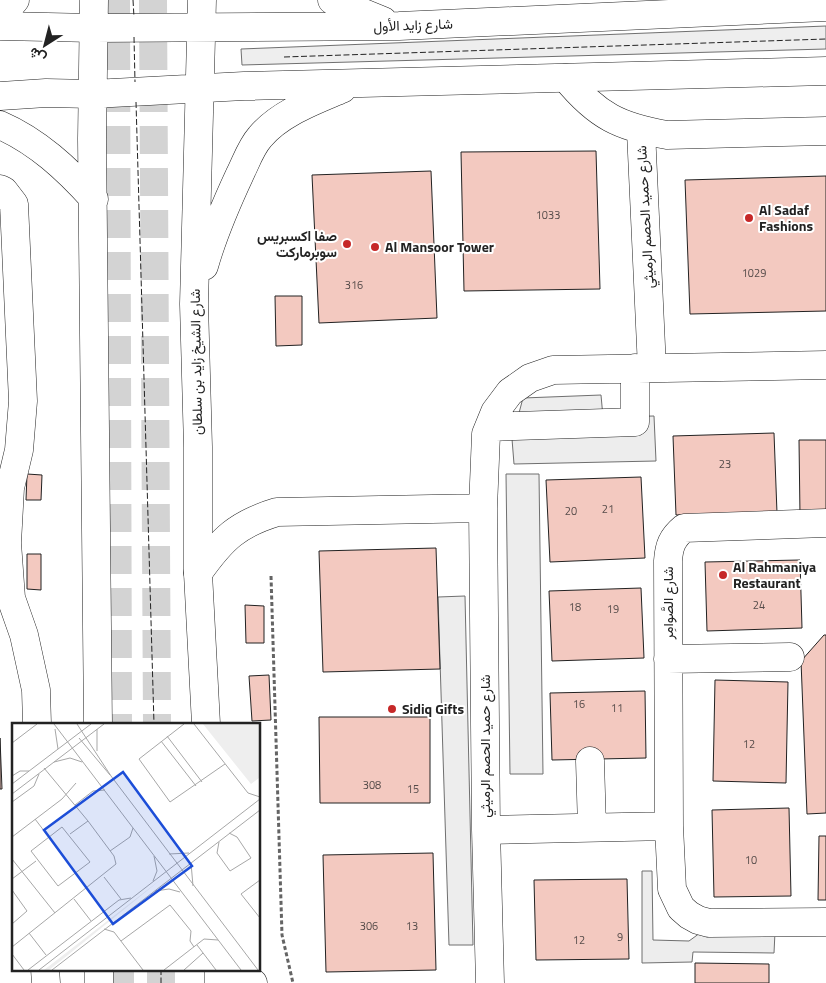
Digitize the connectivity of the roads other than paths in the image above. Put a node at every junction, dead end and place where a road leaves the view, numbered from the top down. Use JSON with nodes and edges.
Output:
{"nodes":[{"id":1,"x":14,"y":0,"type":"edge"},
{"id":2,"x":94,"y":0,"type":"edge"},
{"id":3,"x":202,"y":0,"type":"edge"},
{"id":4,"x":332,"y":0,"type":"edge"},
{"id":5,"x":813,"y":5,"type":"edge"},
{"id":6,"x":0,"y":16,"type":"edge"},
{"id":7,"x":0,"y":26,"type":"edge"},
{"id":8,"x":399,"y":26,"type":"junction"},
{"id":9,"x":94,"y":28,"type":"junction"},
{"id":10,"x":202,"y":28,"type":"junction"},
{"id":11,"x":826,"y":71,"type":"edge"},
{"id":12,"x":566,"y":78,"type":"junction"},
{"id":13,"x":355,"y":84,"type":"junction"},
{"id":14,"x":200,"y":88,"type":"junction"},
{"id":15,"x":93,"y":94,"type":"junction"},
{"id":16,"x":0,"y":96,"type":"edge"},
{"id":17,"x":0,"y":125,"type":"edge"},
{"id":18,"x":641,"y":130,"type":"junction"},
{"id":19,"x":826,"y":131,"type":"edge"},
{"id":20,"x":0,"y":189,"type":"edge"},
{"id":21,"x":94,"y":199,"type":"junction"},
{"id":22,"x":194,"y":304,"type":"junction"},
{"id":23,"x":826,"y":365,"type":"edge"},
{"id":24,"x":643,"y":368,"type":"junction"},
{"id":25,"x":489,"y":427,"type":"junction"},
{"id":26,"x":483,"y":508,"type":"junction"},
{"id":27,"x":826,"y":523,"type":"edge"},
{"id":28,"x":198,"y":573,"type":"junction"},
{"id":29,"x":668,"y":658,"type":"junction"},
{"id":30,"x":790,"y":658,"type":"dead end"},
{"id":31,"x":37,"y":723,"type":"edge"},
{"id":32,"x":98,"y":723,"type":"edge"},
{"id":33,"x":206,"y":723,"type":"edge"},
{"id":34,"x":590,"y":761,"type":"dead end"},
{"id":35,"x":669,"y":826,"type":"junction"},
{"id":36,"x":592,"y":827,"type":"junction"},
{"id":37,"x":486,"y":830,"type":"junction"},
{"id":38,"x":826,"y":922,"type":"edge"},
{"id":39,"x":45,"y":970,"type":"edge"},
{"id":40,"x":99,"y":970,"type":"edge"},
{"id":41,"x":219,"y":970,"type":"edge"},
{"id":42,"x":237,"y":970,"type":"edge"},
{"id":43,"x":46,"y":983,"type":"edge"},
{"id":44,"x":100,"y":983,"type":"edge"},
{"id":45,"x":219,"y":983,"type":"edge"},
{"id":46,"x":253,"y":983,"type":"edge"},
{"id":47,"x":490,"y":983,"type":"edge"}],
"edges":[{"from":1,"to":6,"type":"main road"},
{"from":2,"to":9,"type":"main road"},
{"from":3,"to":10,"type":"main road","name":"شارع الشيخ زايد بن سلطان"},
{"from":4,"to":8,"type":"main road"},
{"from":5,"to":8,"type":"main road","name":"شارع زايد الأول"},
{"from":7,"to":9,"type":"main road","name":"شارع زايد الأول"},
{"from":8,"to":10,"type":"main road","name":"شارع زايد الأول"},
{"from":9,"to":10,"type":"main road","name":"شارع زايد الأول"},
{"from":9,"to":15,"type":"main road"},
{"from":10,"to":14,"type":"main road","name":"شارع الشيخ زايد بن سلطان"},
{"from":11,"to":12,"type":"main road"},
{"from":12,"to":13,"type":"main road"},
{"from":12,"to":18,"type":"main road","name":"شارع حميد الحصم الرميثي"},
{"from":13,"to":14,"type":"main road"},
{"from":13,"to":22,"type":"main road"},
{"from":14,"to":15,"type":"main road"},
{"from":14,"to":22,"type":"main road","name":"شارع الشيخ زايد بن سلطان"},
{"from":15,"to":16,"type":"main road"},
{"from":15,"to":21,"type":"main road"},
{"from":17,"to":21,"type":"main road"},
{"from":18,"to":19,"type":"main road"},
{"from":18,"to":24,"type":"main road","name":"شارع حميد الحصم الرميثي"},
{"from":20,"to":31,"type":"main road"},
{"from":21,"to":32,"type":"main road"},
{"from":22,"to":28,"type":"main road","name":"شارع الشيخ زايد بن سلطان"},
{"from":23,"to":24,"type":"main road","name":"شارع حميد الحصم الرميثي"},
{"from":24,"to":25,"type":"main road","name":"شارع حميد الحصم الرميثي"},
{"from":24,"to":25,"type":"main road"},
{"from":25,"to":26,"type":"main road","name":"شارع حميد الحصم الرميثي"},
{"from":26,"to":28,"type":"main road"},
{"from":26,"to":37,"type":"main road","name":"شارع حميد الحصم الرميثي"},
{"from":27,"to":29,"type":"main road","name":"شارع الصَّوامِر"},
{"from":28,"to":33,"type":"main road","name":"شارع الشيخ زايد بن سلطان"},
{"from":29,"to":30,"type":"main road"},
{"from":29,"to":35,"type":"main road","name":"شارع الصَّوامِر"},
{"from":34,"to":36,"type":"main road"},
{"from":35,"to":36,"type":"main road"},
{"from":35,"to":38,"type":"main road","name":"شارع الصَّوامِر"},
{"from":36,"to":37,"type":"main road"},
{"from":37,"to":47,"type":"main road","name":"شارع حميد الحصم الرميثي"},
{"from":39,"to":43,"type":"main road"},
{"from":40,"to":44,"type":"main road"},
{"from":41,"to":45,"type":"main road"},
{"from":42,"to":46,"type":"main road"}]}
